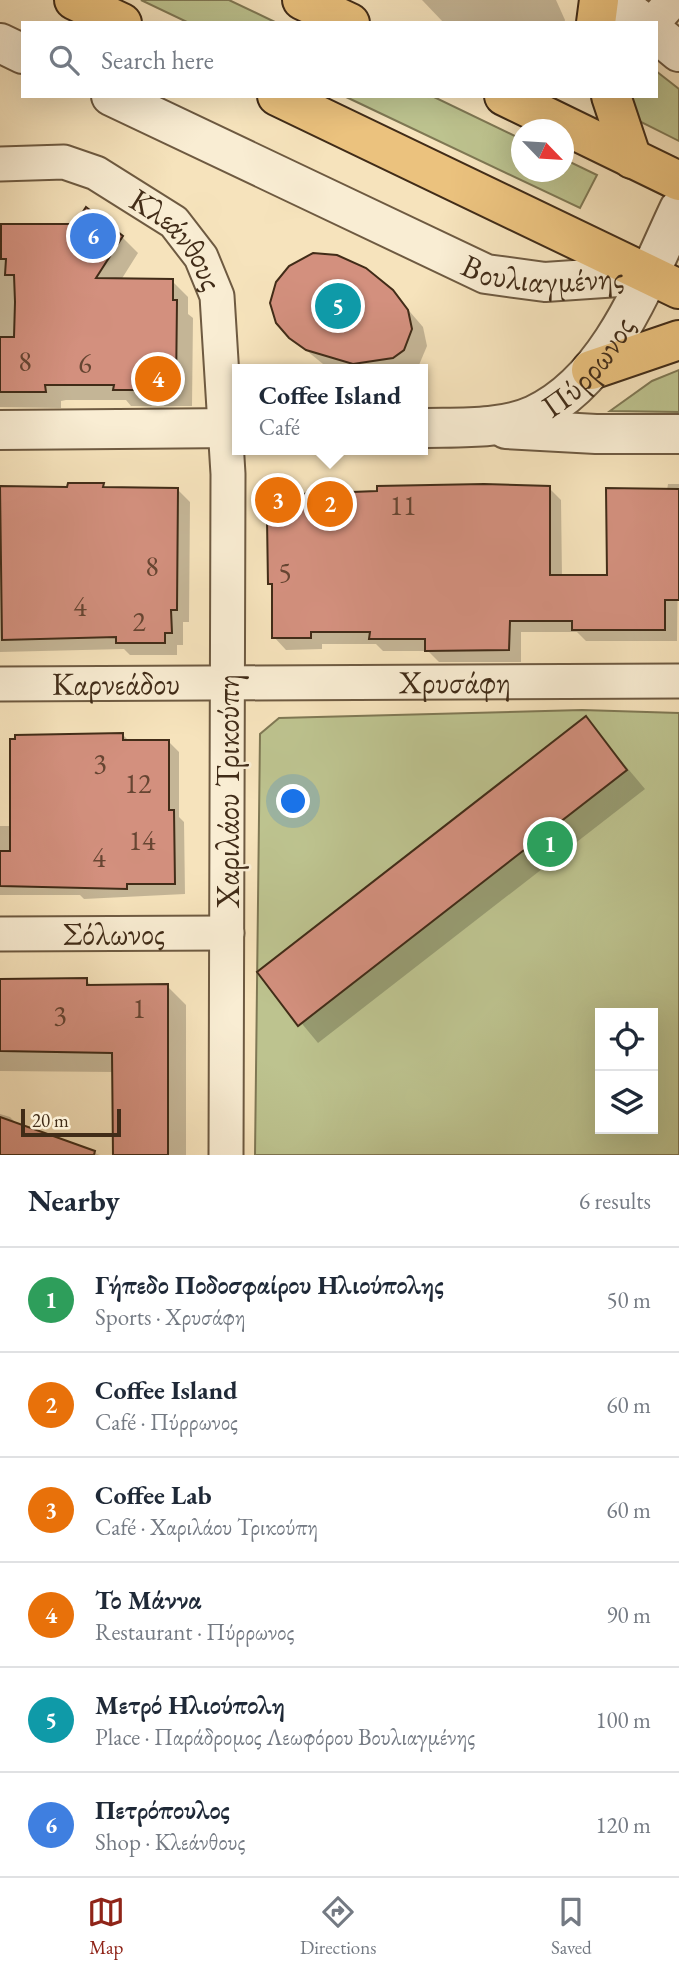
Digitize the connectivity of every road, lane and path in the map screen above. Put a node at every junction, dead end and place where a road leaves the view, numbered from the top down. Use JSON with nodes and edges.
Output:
{"nodes":[{"id":1,"x":74,"y":0,"type":"edge"},
{"id":2,"x":302,"y":0,"type":"edge"},
{"id":3,"x":599,"y":0,"type":"edge"},
{"id":4,"x":614,"y":0,"type":"edge"},
{"id":5,"x":673,"y":0,"type":"edge"},
{"id":6,"x":118,"y":21,"type":"edge"},
{"id":7,"x":346,"y":21,"type":"edge"},
{"id":8,"x":596,"y":21,"type":"edge"},
{"id":9,"x":641,"y":21,"type":"edge"},
{"id":10,"x":655,"y":21,"type":"edge"},
{"id":11,"x":658,"y":35,"type":"edge"},
{"id":12,"x":0,"y":43,"type":"edge"},
{"id":13,"x":679,"y":52,"type":"edge"},
{"id":14,"x":21,"y":53,"type":"edge"},
{"id":15,"x":115,"y":98,"type":"edge"},
{"id":16,"x":281,"y":98,"type":"edge"},
{"id":17,"x":508,"y":98,"type":"edge"},
{"id":18,"x":612,"y":98,"type":"edge"},
{"id":19,"x":632,"y":159,"type":"junction"},
{"id":20,"x":0,"y":164,"type":"edge"},
{"id":21,"x":679,"y":181,"type":"edge"},
{"id":22,"x":679,"y":209,"type":"edge"},
{"id":23,"x":663,"y":282,"type":"edge"},
{"id":24,"x":679,"y":340,"type":"edge"},
{"id":25,"x":591,"y":370,"type":"junction"},
{"id":26,"x":469,"y":427,"type":"junction"},
{"id":27,"x":232,"y":428,"type":"edge"},
{"id":28,"x":428,"y":428,"type":"edge"},
{"id":29,"x":0,"y":430,"type":"edge"},
{"id":30,"x":679,"y":434,"type":"edge"},
{"id":31,"x":679,"y":681,"type":"edge"},
{"id":32,"x":229,"y":683,"type":"junction"},
{"id":33,"x":0,"y":684,"type":"edge"},
{"id":34,"x":227,"y":933,"type":"junction"},
{"id":35,"x":0,"y":934,"type":"edge"},
{"id":36,"x":226,"y":1155,"type":"edge"}],
"edges":[{"from":1,"to":6,"type":"main road"},
{"from":2,"to":7,"type":"main road"},
{"from":3,"to":8,"type":"main road"},
{"from":4,"to":9,"type":"street"},
{"from":5,"to":10,"type":"street"},
{"from":11,"to":13,"type":"street"},
{"from":12,"to":14,"type":"street"},
{"from":15,"to":23,"type":"street","name":"Βουλιαγμένης"},
{"from":16,"to":23,"type":"main road","name":"Βουλιαγμένης"},
{"from":17,"to":19,"type":"main road"},
{"from":18,"to":19,"type":"main road"},
{"from":19,"to":21,"type":"main road"},
{"from":20,"to":27,"type":"street","name":"Κλεάνθους"},
{"from":22,"to":23,"type":"street","name":"Πύρρωνος"},
{"from":23,"to":25,"type":"street","name":"Πύρρωνος"},
{"from":24,"to":25,"type":"main road"},
{"from":25,"to":26,"type":"street","name":"Πύρρωνος"},
{"from":26,"to":28,"type":"street","name":"Πύρρωνος"},
{"from":26,"to":30,"type":"street"},
{"from":27,"to":29,"type":"street"},
{"from":27,"to":32,"type":"street","name":"Χαριλάου Τρικούπη"},
{"from":31,"to":32,"type":"street","name":"Χρυσάφη"},
{"from":32,"to":33,"type":"street","name":"Καρνεάδου"},
{"from":32,"to":34,"type":"street","name":"Χαριλάου Τρικούπη"},
{"from":34,"to":35,"type":"street","name":"Σόλωνος"},
{"from":34,"to":36,"type":"street","name":"Χαριλάου Τρικούπη"}]}
